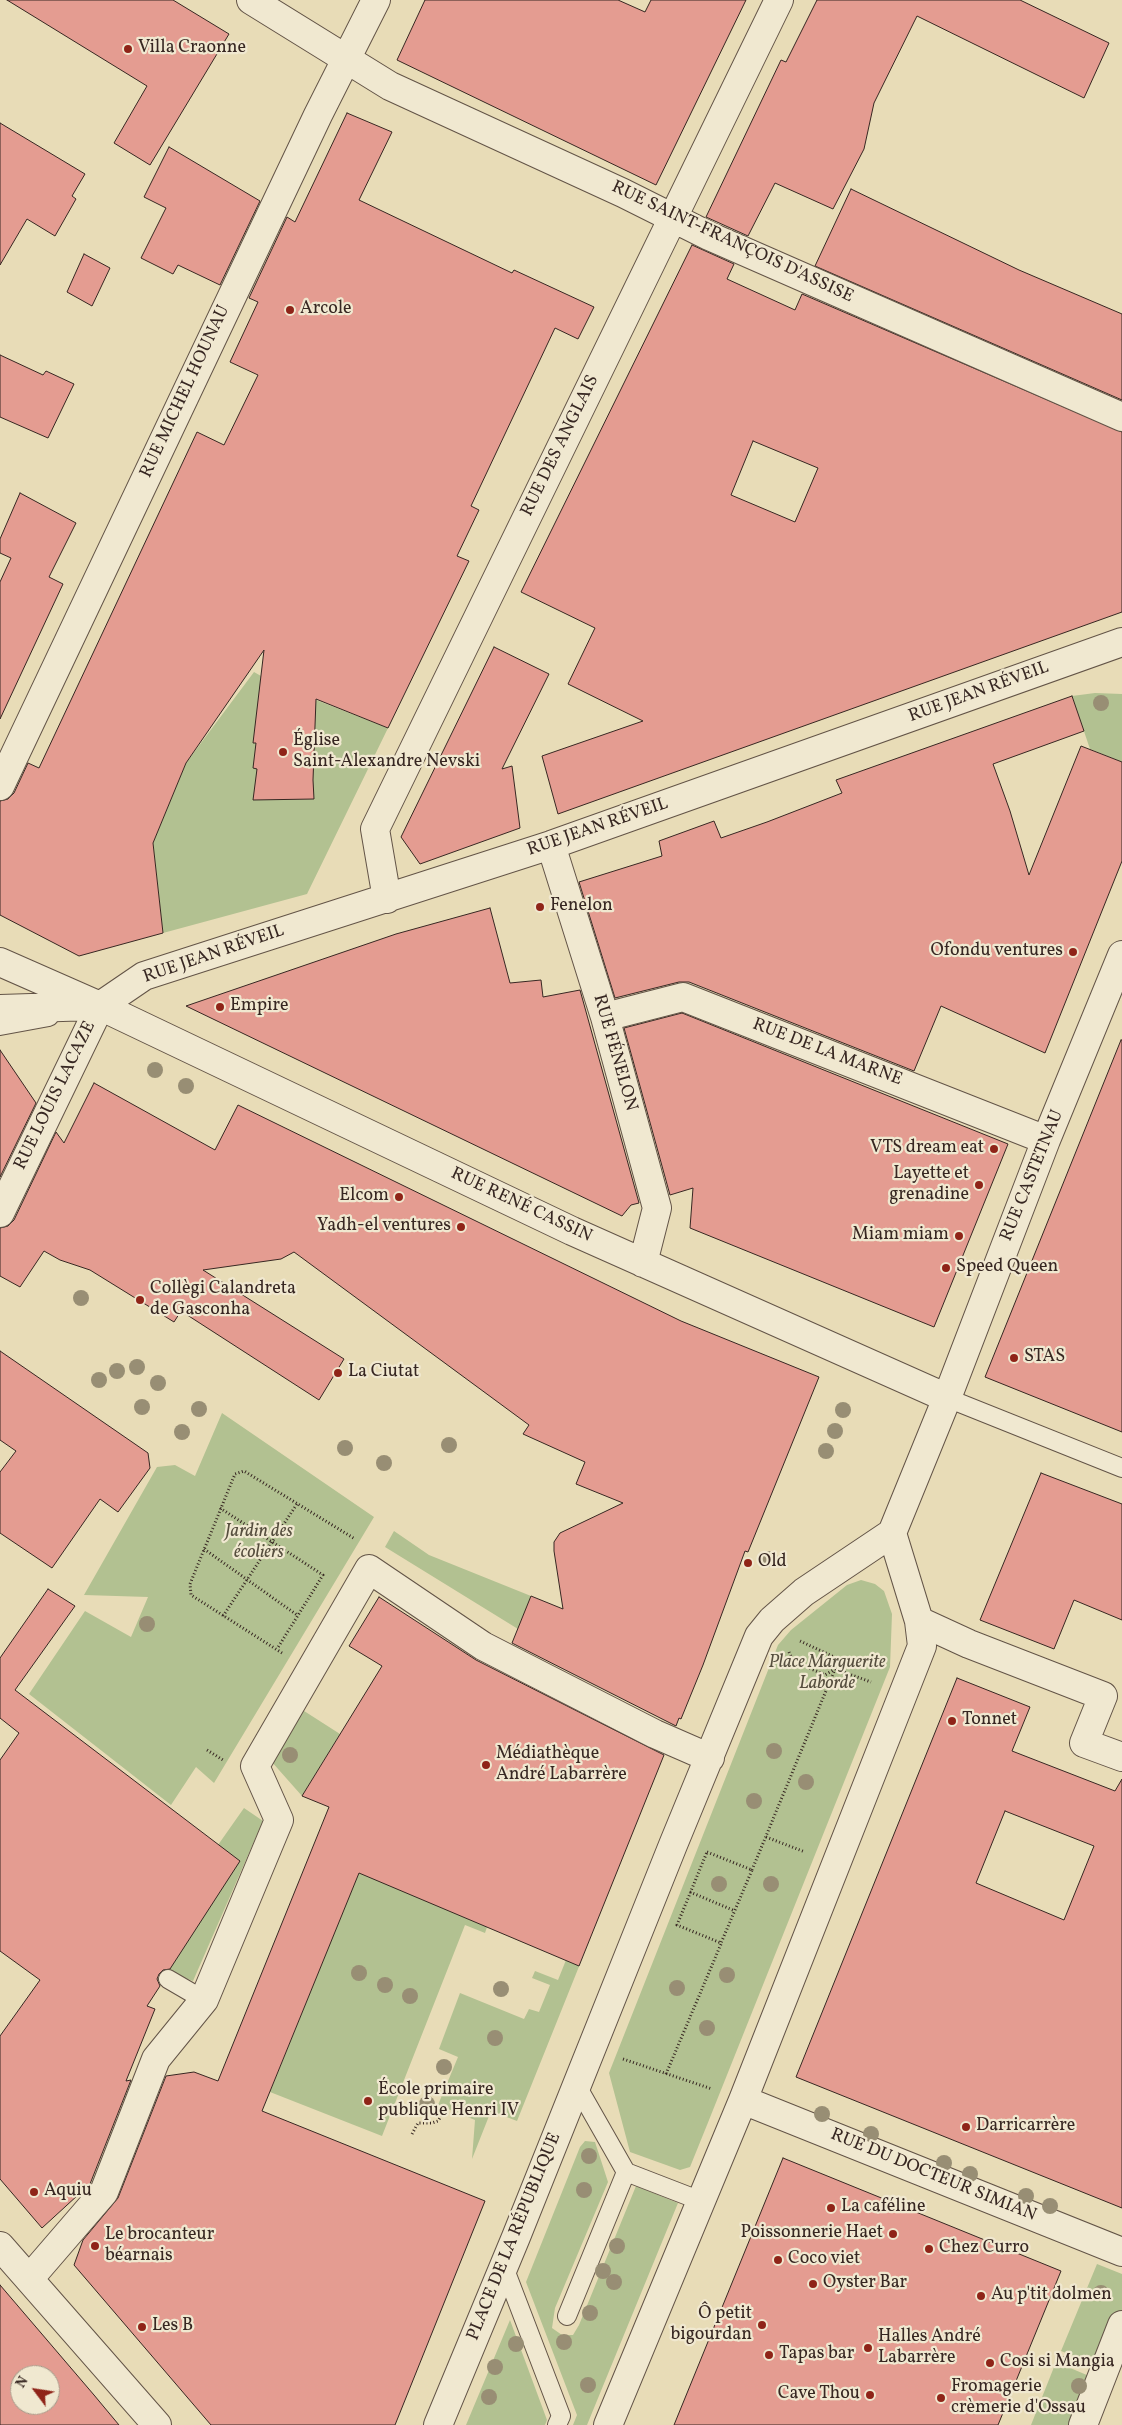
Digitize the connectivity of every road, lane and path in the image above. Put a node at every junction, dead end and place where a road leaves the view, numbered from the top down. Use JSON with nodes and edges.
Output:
{"nodes":[{"id":1,"x":251,"y":0,"type":"edge"},
{"id":2,"x":376,"y":0,"type":"edge"},
{"id":3,"x":779,"y":0,"type":"edge"},
{"id":4,"x":346,"y":58,"type":"junction"},
{"id":5,"x":672,"y":218,"type":"junction"},
{"id":6,"x":1122,"y":417,"type":"edge"},
{"id":7,"x":1110,"y":646,"type":"edge"},
{"id":8,"x":1122,"y":662,"type":"edge"},
{"id":9,"x":0,"y":786,"type":"edge"},
{"id":10,"x":551,"y":845,"type":"junction"},
{"id":11,"x":387,"y":899,"type":"junction"},
{"id":12,"x":1122,"y":955,"type":"edge"},
{"id":13,"x":0,"y":962,"type":"edge"},
{"id":14,"x":100,"y":1006,"type":"junction"},
{"id":15,"x":1112,"y":1008,"type":"edge"},
{"id":16,"x":0,"y":1009,"type":"edge"},
{"id":17,"x":605,"y":1017,"type":"junction"},
{"id":18,"x":0,"y":1026,"type":"edge"},
{"id":19,"x":1046,"y":1140,"type":"junction"},
{"id":20,"x":0,"y":1213,"type":"edge"},
{"id":21,"x":643,"y":1263,"type":"junction"},
{"id":22,"x":947,"y":1398,"type":"junction"},
{"id":23,"x":1122,"y":1468,"type":"edge"},
{"id":24,"x":297,"y":1504,"type":"junction"},
{"id":25,"x":220,"y":1508,"type":"junction"},
{"id":26,"x":892,"y":1533,"type":"junction"},
{"id":27,"x":272,"y":1542,"type":"junction"},
{"id":28,"x":204,"y":1549,"type":"junction"},
{"id":29,"x":369,"y":1569,"type":"junction"},
{"id":30,"x":247,"y":1580,"type":"junction"},
{"id":31,"x":297,"y":1615,"type":"junction"},
{"id":32,"x":224,"y":1616,"type":"junction"},
{"id":33,"x":919,"y":1621,"type":"junction"},
{"id":34,"x":793,"y":1644,"type":"dead end"},
{"id":35,"x":786,"y":1648,"type":"dead end"},
{"id":36,"x":277,"y":1649,"type":"junction"},
{"id":37,"x":835,"y":1669,"type":"junction"},
{"id":38,"x":309,"y":1672,"type":"junction"},
{"id":39,"x":904,"y":1694,"type":"junction"},
{"id":40,"x":710,"y":1758,"type":"junction"},
{"id":41,"x":1122,"y":1758,"type":"edge"},
{"id":42,"x":766,"y":1837,"type":"junction"},
{"id":43,"x":836,"y":1865,"type":"junction"},
{"id":44,"x":752,"y":1870,"type":"junction"},
{"id":45,"x":690,"y":1892,"type":"junction"},
{"id":46,"x":735,"y":1911,"type":"junction"},
{"id":47,"x":721,"y":1944,"type":"junction"},
{"id":48,"x":168,"y":1979,"type":"dead end"},
{"id":49,"x":204,"y":2000,"type":"junction"},
{"id":50,"x":592,"y":2049,"type":"junction"},
{"id":51,"x":666,"y":2074,"type":"junction"},
{"id":52,"x":577,"y":2086,"type":"junction"},
{"id":53,"x":743,"y":2100,"type":"junction"},
{"id":54,"x":446,"y":2108,"type":"dead end"},
{"id":55,"x":412,"y":2134,"type":"dead end"},
{"id":56,"x":626,"y":2172,"type":"junction"},
{"id":57,"x":701,"y":2201,"type":"junction"},
{"id":58,"x":0,"y":2246,"type":"edge"},
{"id":59,"x":1122,"y":2252,"type":"edge"},
{"id":60,"x":504,"y":2267,"type":"junction"},
{"id":61,"x":29,"y":2279,"type":"junction"},
{"id":62,"x":567,"y":2316,"type":"dead end"},
{"id":63,"x":1122,"y":2325,"type":"edge"},
{"id":64,"x":158,"y":2425,"type":"edge"},
{"id":65,"x":438,"y":2425,"type":"edge"},
{"id":66,"x":557,"y":2425,"type":"edge"},
{"id":67,"x":608,"y":2425,"type":"edge"},
{"id":68,"x":1083,"y":2425,"type":"edge"}],
"edges":[{"from":1,"to":4,"type":"street","name":"RUE SAINT-FRANÇOIS D'ASSISE"},
{"from":2,"to":4,"type":"street","name":"RUE MICHEL HOUNAU"},
{"from":3,"to":5,"type":"street","name":"RUE DES ANGLAIS"},
{"from":4,"to":5,"type":"street","name":"RUE SAINT-FRANÇOIS D'ASSISE"},
{"from":4,"to":9,"type":"street","name":"RUE MICHEL HOUNAU"},
{"from":5,"to":6,"type":"street","name":"RUE SAINT-FRANÇOIS D'ASSISE"},
{"from":5,"to":11,"type":"street","name":"RUE DES ANGLAIS"},
{"from":7,"to":8,"type":"street","name":"RUE JEAN RÉVEIL"},
{"from":7,"to":10,"type":"street","name":"RUE JEAN RÉVEIL"},
{"from":10,"to":11,"type":"street","name":"RUE JEAN RÉVEIL"},
{"from":10,"to":17,"type":"street","name":"RUE FÉNELON"},
{"from":11,"to":14,"type":"street","name":"RUE JEAN RÉVEIL"},
{"from":12,"to":15,"type":"street","name":"RUE CASTETNAU"},
{"from":13,"to":14,"type":"street","name":"RUE RENÉ CASSIN"},
{"from":14,"to":16,"type":"street"},
{"from":14,"to":18,"type":"lane"},
{"from":14,"to":20,"type":"street","name":"RUE LOUIS LACAZE"},
{"from":14,"to":21,"type":"street","name":"RUE RENÉ CASSIN"},
{"from":15,"to":19,"type":"street","name":"RUE CASTETNAU"},
{"from":17,"to":19,"type":"street","name":"RUE DE LA MARNE"},
{"from":17,"to":21,"type":"street","name":"RUE FÉNELON"},
{"from":19,"to":22,"type":"street","name":"RUE CASTETNAU"},
{"from":21,"to":22,"type":"street","name":"RUE RENÉ CASSIN"},
{"from":22,"to":23,"type":"lane"},
{"from":22,"to":26,"type":"street"},
{"from":24,"to":25,"type":"path"},
{"from":24,"to":27,"type":"path"},
{"from":24,"to":29,"type":"path"},
{"from":25,"to":27,"type":"path"},
{"from":25,"to":28,"type":"path"},
{"from":26,"to":33,"type":"street"},
{"from":26,"to":40,"type":"street"},
{"from":27,"to":30,"type":"path"},
{"from":27,"to":31,"type":"path"},
{"from":28,"to":30,"type":"path"},
{"from":28,"to":32,"type":"path"},
{"from":29,"to":38,"type":"street"},
{"from":29,"to":40,"type":"street"},
{"from":30,"to":31,"type":"path"},
{"from":30,"to":32,"type":"path"},
{"from":31,"to":36,"type":"path"},
{"from":32,"to":36,"type":"path"},
{"from":33,"to":39,"type":"street"},
{"from":33,"to":41,"type":"street"},
{"from":34,"to":37,"type":"path"},
{"from":35,"to":37,"type":"path"},
{"from":36,"to":38,"type":"path"},
{"from":37,"to":39,"type":"path"},
{"from":37,"to":42,"type":"path"},
{"from":38,"to":49,"type":"street"},
{"from":39,"to":43,"type":"street"},
{"from":40,"to":50,"type":"street"},
{"from":42,"to":43,"type":"path"},
{"from":42,"to":44,"type":"path"},
{"from":43,"to":53,"type":"street"},
{"from":44,"to":45,"type":"path"},
{"from":44,"to":46,"type":"path"},
{"from":45,"to":46,"type":"path"},
{"from":45,"to":47,"type":"path"},
{"from":46,"to":47,"type":"path"},
{"from":47,"to":51,"type":"path"},
{"from":48,"to":49,"type":"lane"},
{"from":49,"to":61,"type":"street"},
{"from":50,"to":51,"type":"path"},
{"from":50,"to":52,"type":"street","name":"PLACE DE LA RÉPUBLIQUE"},
{"from":51,"to":53,"type":"path"},
{"from":52,"to":56,"type":"lane"},
{"from":52,"to":60,"type":"street","name":"PLACE DE LA RÉPUBLIQUE"},
{"from":53,"to":57,"type":"street"},
{"from":53,"to":59,"type":"street","name":"RUE DU DOCTEUR SIMIAN"},
{"from":54,"to":55,"type":"path"},
{"from":56,"to":57,"type":"lane"},
{"from":56,"to":62,"type":"lane"},
{"from":57,"to":67,"type":"street"},
{"from":58,"to":61,"type":"street"},
{"from":60,"to":65,"type":"street","name":"PLACE DE LA RÉPUBLIQUE"},
{"from":60,"to":66,"type":"lane"},
{"from":61,"to":64,"type":"street"},
{"from":63,"to":68,"type":"street"}]}
